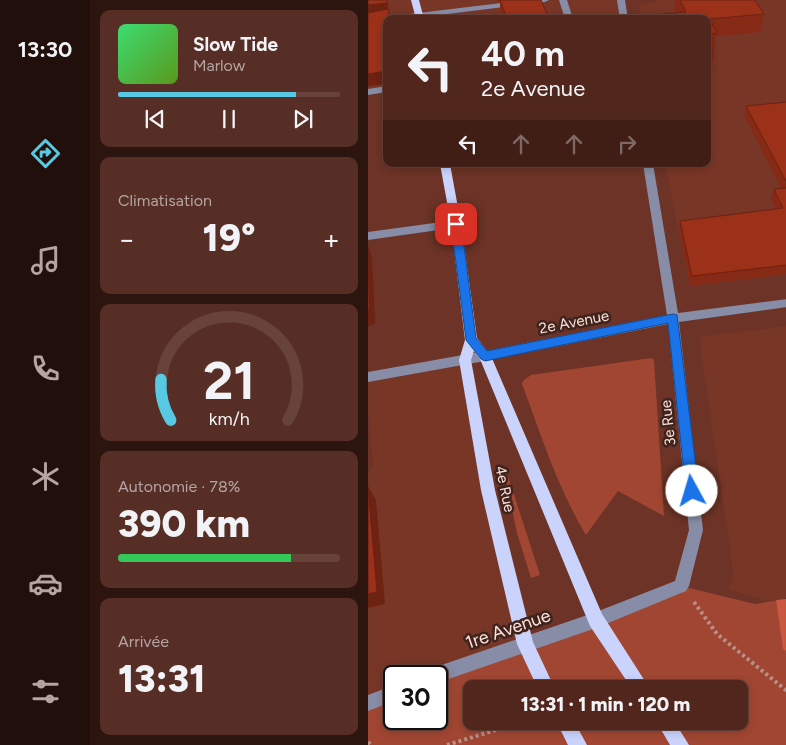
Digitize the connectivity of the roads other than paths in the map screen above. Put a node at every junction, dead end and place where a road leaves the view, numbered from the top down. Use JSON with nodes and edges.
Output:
{"nodes":[{"id":1,"x":415,"y":0,"type":"edge"},
{"id":2,"x":545,"y":0,"type":"edge"},
{"id":3,"x":563,"y":0,"type":"edge"},
{"id":4,"x":621,"y":0,"type":"edge"},
{"id":5,"x":482,"y":7,"type":"junction"},
{"id":6,"x":419,"y":15,"type":"edge"},
{"id":7,"x":432,"y":15,"type":"edge"},
{"id":8,"x":485,"y":15,"type":"edge"},
{"id":9,"x":568,"y":15,"type":"edge"},
{"id":10,"x":623,"y":15,"type":"edge"},
{"id":11,"x":383,"y":20,"type":"edge"},
{"id":12,"x":368,"y":21,"type":"edge"},
{"id":13,"x":383,"y":90,"type":"edge"},
{"id":14,"x":368,"y":92,"type":"edge"},
{"id":15,"x":446,"y":167,"type":"edge"},
{"id":16,"x":648,"y":167,"type":"edge"},
{"id":17,"x":456,"y":224,"type":"junction"},
{"id":18,"x":368,"y":236,"type":"edge"},
{"id":19,"x":786,"y":303,"type":"edge"},
{"id":20,"x":673,"y":318,"type":"junction"},
{"id":21,"x":471,"y":340,"type":"junction"},
{"id":22,"x":485,"y":356,"type":"junction"},
{"id":23,"x":465,"y":360,"type":"junction"},
{"id":24,"x":368,"y":377,"type":"edge"},
{"id":25,"x":596,"y":620,"type":"junction"},
{"id":26,"x":525,"y":644,"type":"junction"},
{"id":27,"x":448,"y":671,"type":"edge"},
{"id":28,"x":543,"y":680,"type":"edge"},
{"id":29,"x":636,"y":680,"type":"edge"},
{"id":30,"x":383,"y":697,"type":"edge"},
{"id":31,"x":368,"y":704,"type":"edge"},
{"id":32,"x":569,"y":730,"type":"edge"},
{"id":33,"x":670,"y":730,"type":"edge"},
{"id":34,"x":578,"y":745,"type":"edge"},
{"id":35,"x":680,"y":745,"type":"edge"}],
"edges":[{"from":1,"to":6,"type":"main road"},
{"from":2,"to":5,"type":"street"},
{"from":3,"to":9,"type":"street"},
{"from":4,"to":10,"type":"street"},
{"from":5,"to":7,"type":"street"},
{"from":5,"to":8,"type":"street"},
{"from":11,"to":12,"type":"street"},
{"from":13,"to":14,"type":"street"},
{"from":15,"to":17,"type":"main road","name":"4e Rue"},
{"from":16,"to":20,"type":"street","name":"3e Rue"},
{"from":17,"to":18,"type":"street"},
{"from":17,"to":21,"type":"main road","name":"4e Rue"},
{"from":19,"to":20,"type":"street","name":"2e Avenue"},
{"from":20,"to":22,"type":"street","name":"2e Avenue"},
{"from":20,"to":25,"type":"street","name":"3e Rue"},
{"from":21,"to":22,"type":"main road","name":"4e Rue"},
{"from":21,"to":23,"type":"main road","name":"4e Rue"},
{"from":22,"to":23,"type":"street","name":"2e Avenue"},
{"from":22,"to":25,"type":"main road","name":"4e Rue"},
{"from":23,"to":24,"type":"street","name":"2e Avenue"},
{"from":23,"to":26,"type":"main road","name":"4e Rue"},
{"from":25,"to":26,"type":"street","name":"1re Avenue"},
{"from":25,"to":29,"type":"main road","name":"4e Rue"},
{"from":26,"to":27,"type":"street","name":"1re Avenue"},
{"from":26,"to":28,"type":"main road","name":"4e Rue"},
{"from":30,"to":31,"type":"street"},
{"from":32,"to":34,"type":"main road"},
{"from":33,"to":35,"type":"main road"}]}
